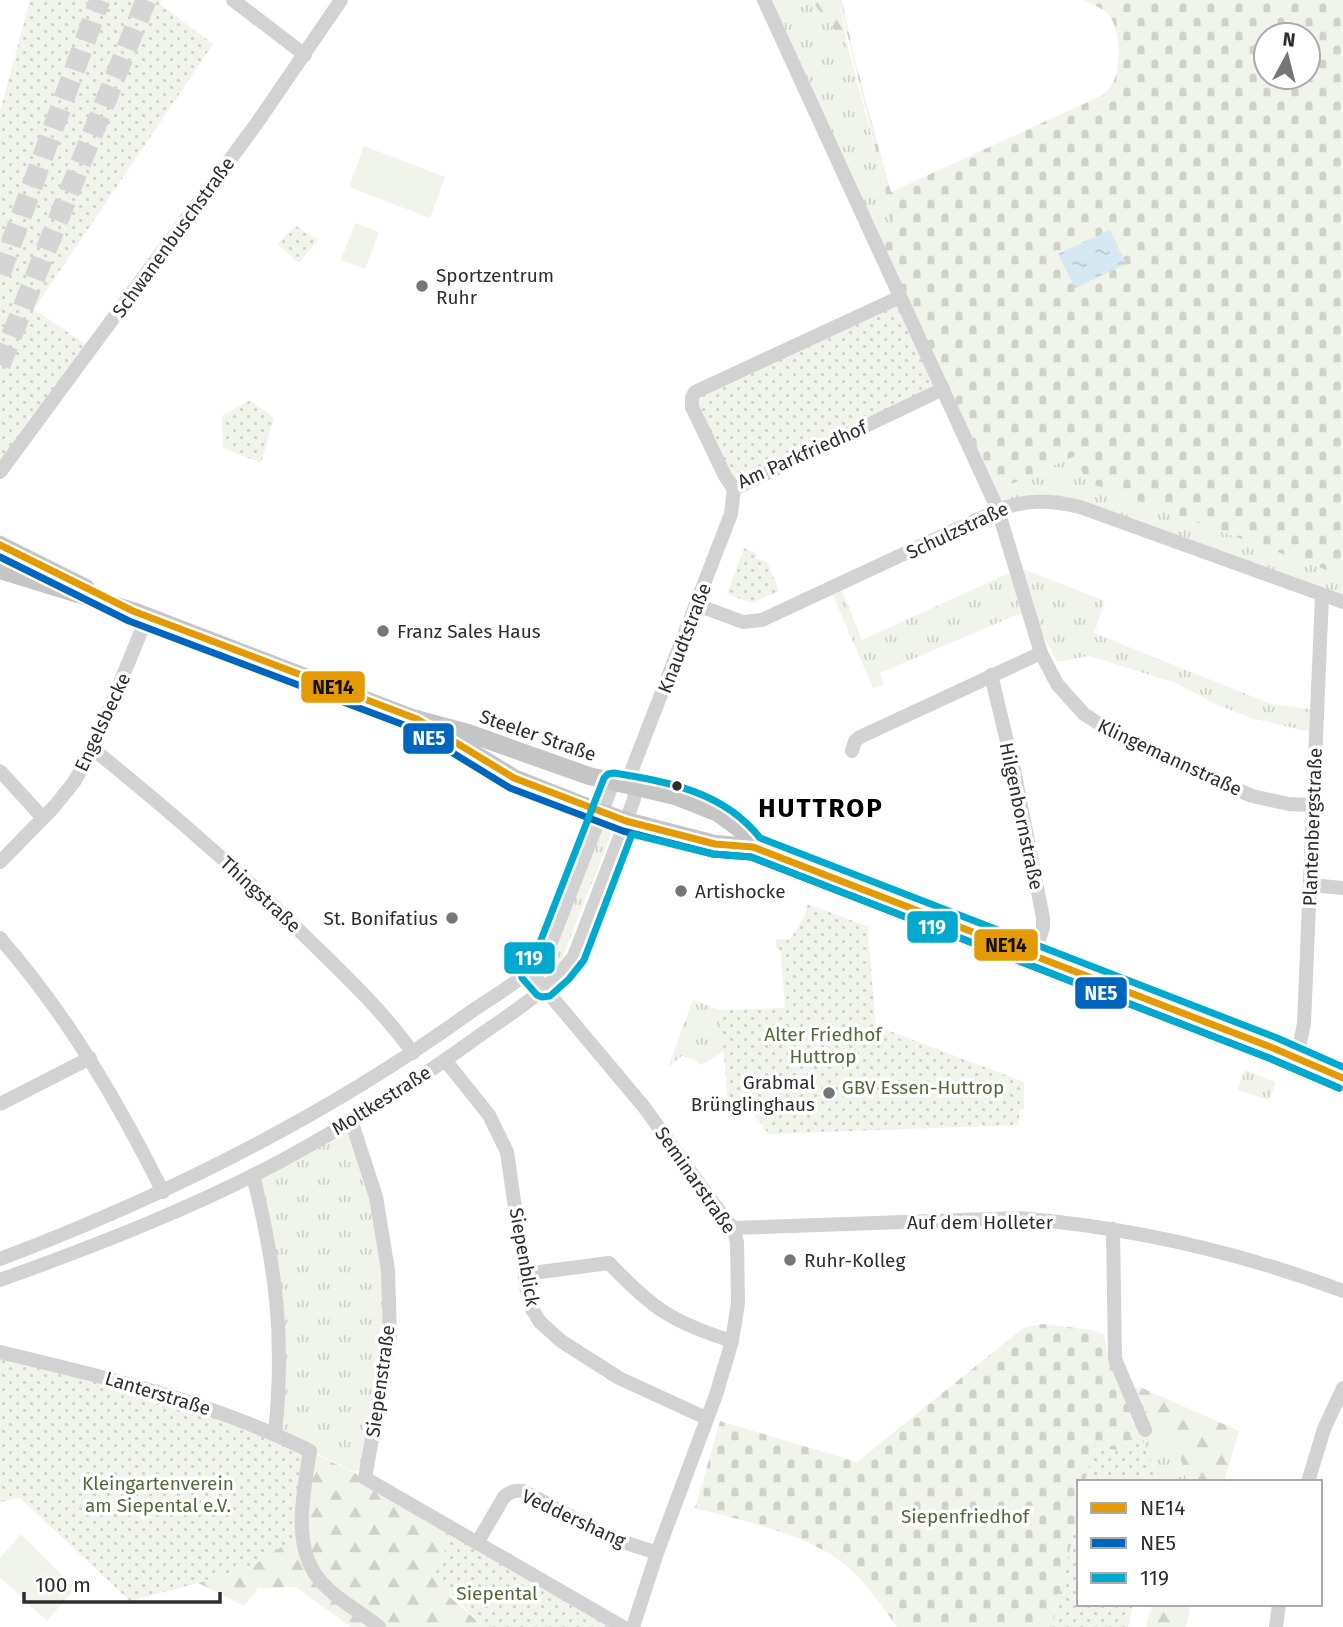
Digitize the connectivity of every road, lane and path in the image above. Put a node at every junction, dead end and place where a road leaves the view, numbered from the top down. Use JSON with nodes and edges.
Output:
{"nodes":[{"id":1,"x":233,"y":0,"type":"edge"},
{"id":2,"x":341,"y":0,"type":"edge"},
{"id":3,"x":764,"y":0,"type":"edge"},
{"id":4,"x":305,"y":55,"type":"junction"},
{"id":5,"x":900,"y":297,"type":"junction"},
{"id":6,"x":943,"y":389,"type":"junction"},
{"id":7,"x":0,"y":472,"type":"edge"},
{"id":8,"x":734,"y":489,"type":"junction"},
{"id":9,"x":998,"y":510,"type":"junction"},
{"id":10,"x":0,"y":545,"type":"edge"},
{"id":11,"x":0,"y":570,"type":"edge"},
{"id":12,"x":1322,"y":595,"type":"junction"},
{"id":13,"x":1343,"y":602,"type":"edge"},
{"id":14,"x":697,"y":606,"type":"junction"},
{"id":15,"x":140,"y":614,"type":"junction"},
{"id":16,"x":1041,"y":653,"type":"junction"},
{"id":17,"x":992,"y":675,"type":"junction"},
{"id":18,"x":416,"y":719,"type":"junction"},
{"id":19,"x":93,"y":749,"type":"junction"},
{"id":20,"x":852,"y":751,"type":"dead end"},
{"id":21,"x":0,"y":771,"type":"edge"},
{"id":22,"x":625,"y":785,"type":"junction"},
{"id":23,"x":1313,"y":805,"type":"junction"},
{"id":24,"x":600,"y":812,"type":"junction"},
{"id":25,"x":43,"y":818,"type":"junction"},
{"id":26,"x":626,"y":821,"type":"junction"},
{"id":27,"x":753,"y":847,"type":"junction"},
{"id":28,"x":0,"y":862,"type":"edge"},
{"id":29,"x":1310,"y":885,"type":"junction"},
{"id":30,"x":1343,"y":888,"type":"edge"},
{"id":31,"x":0,"y":938,"type":"edge"},
{"id":32,"x":1033,"y":956,"type":"junction"},
{"id":33,"x":530,"y":971,"type":"junction"},
{"id":34,"x":544,"y":988,"type":"junction"},
{"id":35,"x":414,"y":1053,"type":"junction"},
{"id":36,"x":90,"y":1058,"type":"junction"},
{"id":37,"x":1297,"y":1058,"type":"junction"},
{"id":38,"x":445,"y":1060,"type":"junction"},
{"id":39,"x":1343,"y":1078,"type":"edge"},
{"id":40,"x":0,"y":1104,"type":"edge"},
{"id":41,"x":351,"y":1120,"type":"junction"},
{"id":42,"x":253,"y":1175,"type":"junction"},
{"id":43,"x":163,"y":1192,"type":"junction"},
{"id":44,"x":733,"y":1228,"type":"junction"},
{"id":45,"x":1113,"y":1229,"type":"junction"},
{"id":46,"x":0,"y":1259,"type":"edge"},
{"id":47,"x":525,"y":1274,"type":"junction"},
{"id":48,"x":0,"y":1280,"type":"edge"},
{"id":49,"x":1343,"y":1292,"type":"edge"},
{"id":50,"x":732,"y":1341,"type":"junction"},
{"id":51,"x":0,"y":1352,"type":"edge"},
{"id":52,"x":1343,"y":1388,"type":"edge"},
{"id":53,"x":706,"y":1418,"type":"junction"},
{"id":54,"x":1145,"y":1430,"type":"dead end"},
{"id":55,"x":275,"y":1433,"type":"junction"},
{"id":56,"x":1309,"y":1480,"type":"edge"},
{"id":57,"x":477,"y":1544,"type":"junction"},
{"id":58,"x":657,"y":1553,"type":"junction"},
{"id":59,"x":1279,"y":1606,"type":"edge"},
{"id":60,"x":379,"y":1627,"type":"edge"},
{"id":61,"x":624,"y":1627,"type":"edge"},
{"id":62,"x":633,"y":1627,"type":"edge"},
{"id":63,"x":1276,"y":1627,"type":"edge"}],
"edges":[{"from":1,"to":4,"type":"street"},
{"from":2,"to":4,"type":"street","name":"Schwanenbuschstraße"},
{"from":3,"to":5,"type":"street"},
{"from":4,"to":7,"type":"street","name":"Schwanenbuschstraße"},
{"from":5,"to":6,"type":"street"},
{"from":5,"to":8,"type":"street","name":"Am Parkfriedhof"},
{"from":6,"to":8,"type":"street","name":"Am Parkfriedhof"},
{"from":6,"to":9,"type":"street"},
{"from":8,"to":14,"type":"street","name":"Knaudtstraße"},
{"from":9,"to":12,"type":"street","name":"Schulzstraße"},
{"from":9,"to":14,"type":"street","name":"Schulzstraße"},
{"from":9,"to":16,"type":"street","name":"Klingemannstraße"},
{"from":10,"to":15,"type":"main road","name":"Steeler Straße"},
{"from":11,"to":15,"type":"main road","name":"Steeler Straße"},
{"from":12,"to":13,"type":"street","name":"Schulzstraße"},
{"from":12,"to":23,"type":"street","name":"Plantenbergstraße"},
{"from":14,"to":22,"type":"street","name":"Knaudtstraße"},
{"from":15,"to":18,"type":"main road","name":"Steeler Straße"},
{"from":15,"to":19,"type":"street","name":"Engelsbecke"},
{"from":16,"to":17,"type":"street"},
{"from":16,"to":23,"type":"street","name":"Klingemannstraße"},
{"from":17,"to":20,"type":"street"},
{"from":17,"to":32,"type":"street","name":"Hilgenbornstraße"},
{"from":18,"to":22,"type":"main road","name":"Steeler Straße"},
{"from":18,"to":24,"type":"main road","name":"Steeler Straße"},
{"from":19,"to":25,"type":"street","name":"Engelsbecke"},
{"from":19,"to":35,"type":"street","name":"Thingstraße"},
{"from":21,"to":25,"type":"street"},
{"from":22,"to":24,"type":"street","name":"Moltkestraße"},
{"from":22,"to":26,"type":"street","name":"Moltkestraße"},
{"from":22,"to":27,"type":"main road","name":"Steeler Straße"},
{"from":23,"to":29,"type":"street","name":"Plantenbergstraße"},
{"from":24,"to":26,"type":"main road","name":"Steeler Straße"},
{"from":24,"to":33,"type":"street","name":"Moltkestraße"},
{"from":25,"to":28,"type":"street","name":"Engelsbecke"},
{"from":26,"to":27,"type":"main road","name":"Steeler Straße"},
{"from":26,"to":34,"type":"street","name":"Moltkestraße"},
{"from":27,"to":32,"type":"main road","name":"Steeler Straße"},
{"from":29,"to":30,"type":"street"},
{"from":29,"to":37,"type":"street","name":"Plantenbergstraße"},
{"from":31,"to":36,"type":"street"},
{"from":32,"to":37,"type":"main road","name":"Steeler Straße"},
{"from":33,"to":34,"type":"street","name":"Seminarstraße"},
{"from":33,"to":35,"type":"street","name":"Moltkestraße"},
{"from":34,"to":38,"type":"street","name":"Moltkestraße"},
{"from":34,"to":44,"type":"street","name":"Seminarstraße"},
{"from":35,"to":43,"type":"street","name":"Moltkestraße"},
{"from":36,"to":40,"type":"street"},
{"from":36,"to":43,"type":"street"},
{"from":37,"to":39,"type":"main road","name":"Steeler Straße"},
{"from":38,"to":41,"type":"street","name":"Moltkestraße"},
{"from":38,"to":47,"type":"street","name":"Siepenblick"},
{"from":41,"to":42,"type":"street","name":"Moltkestraße"},
{"from":41,"to":57,"type":"street","name":"Siepenstraße"},
{"from":42,"to":48,"type":"street","name":"Moltkestraße"},
{"from":42,"to":55,"type":"street"},
{"from":43,"to":46,"type":"street","name":"Moltkestraße"},
{"from":44,"to":45,"type":"street","name":"Auf dem Holleter"},
{"from":44,"to":50,"type":"street","name":"Seminarstraße"},
{"from":45,"to":49,"type":"street","name":"Auf dem Holleter"},
{"from":45,"to":54,"type":"street"},
{"from":47,"to":50,"type":"street"},
{"from":47,"to":53,"type":"street","name":"Siepenblick"},
{"from":50,"to":53,"type":"street","name":"Seminarstraße"},
{"from":51,"to":55,"type":"street","name":"Lanterstraße"},
{"from":52,"to":56,"type":"street"},
{"from":53,"to":58,"type":"street","name":"Seminarstraße"},
{"from":55,"to":60,"type":"street","name":"Lanterstraße"},
{"from":57,"to":58,"type":"street","name":"Veddershang"},
{"from":57,"to":61,"type":"street"},
{"from":58,"to":62,"type":"street","name":"Seminarstraße"},
{"from":59,"to":63,"type":"street"}]}
